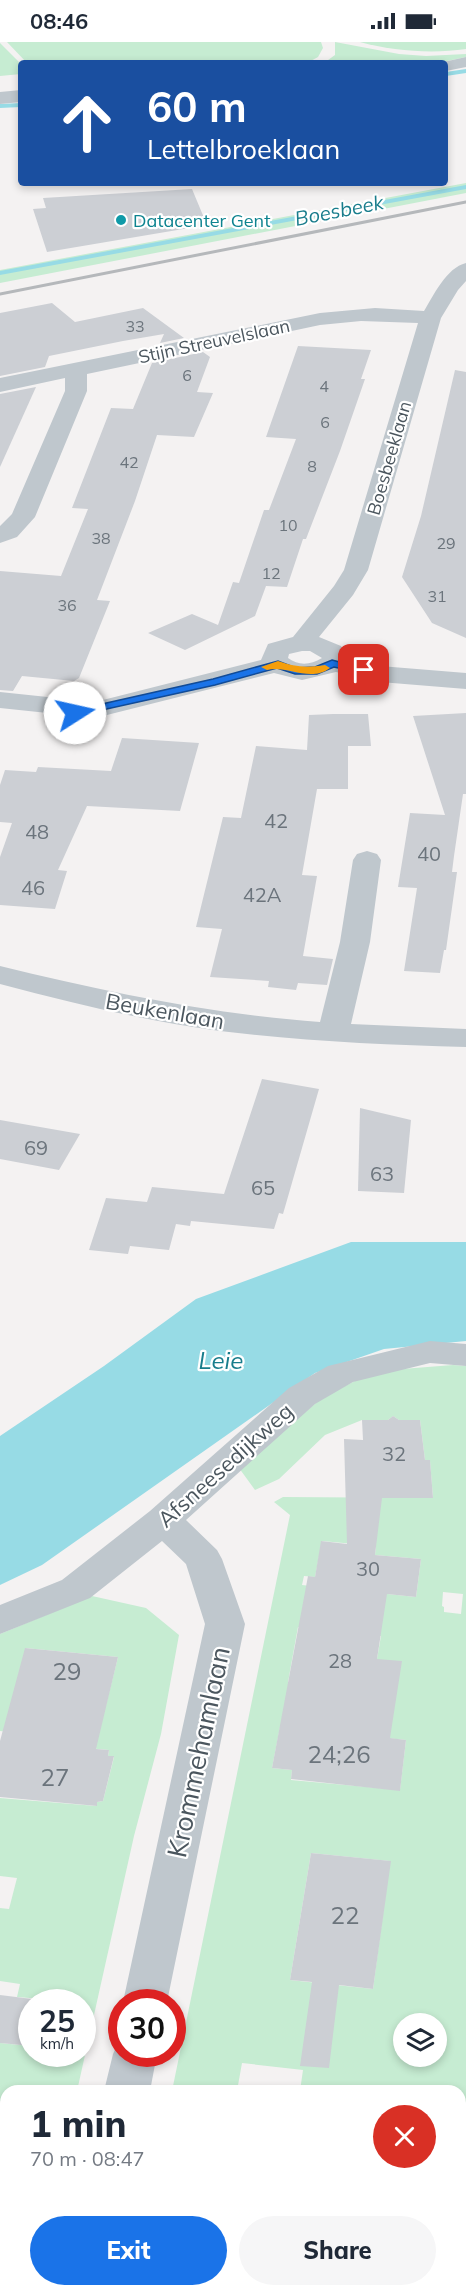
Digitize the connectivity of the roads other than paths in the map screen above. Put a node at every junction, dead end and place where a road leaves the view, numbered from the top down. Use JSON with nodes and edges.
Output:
{"nodes":[{"id":1,"x":466,"y":62,"type":"edge"},
{"id":2,"x":448,"y":66,"type":"edge"},
{"id":3,"x":18,"y":96,"type":"edge"},
{"id":4,"x":0,"y":98,"type":"edge"},
{"id":5,"x":466,"y":269,"type":"edge"},
{"id":6,"x":430,"y":318,"type":"junction"},
{"id":7,"x":76,"y":370,"type":"junction"},
{"id":8,"x":0,"y":385,"type":"edge"},
{"id":9,"x":0,"y":536,"type":"edge"},
{"id":10,"x":302,"y":643,"type":"junction"},
{"id":11,"x":332,"y":663,"type":"junction"},
{"id":12,"x":278,"y":664,"type":"junction"},
{"id":13,"x":466,"y":681,"type":"edge"},
{"id":14,"x":0,"y":700,"type":"edge"},
{"id":15,"x":96,"y":710,"type":"junction"},
{"id":16,"x":0,"y":723,"type":"edge"},
{"id":17,"x":367,"y":860,"type":"dead end"},
{"id":18,"x":0,"y":975,"type":"edge"},
{"id":19,"x":333,"y":1033,"type":"junction"},
{"id":20,"x":466,"y":1038,"type":"edge"},
{"id":21,"x":466,"y":1355,"type":"edge"},
{"id":22,"x":164,"y":1520,"type":"junction"},
{"id":23,"x":0,"y":1620,"type":"edge"},
{"id":24,"x":149,"y":1989,"type":"edge"},
{"id":25,"x":132,"y":2067,"type":"edge"},
{"id":26,"x":128,"y":2085,"type":"edge"}],
"edges":[{"from":1,"to":2,"type":"street"},
{"from":3,"to":4,"type":"street"},
{"from":5,"to":6,"type":"street","name":"Boesbeeklaan"},
{"from":6,"to":7,"type":"street","name":"Stijn Streuvelslaan"},
{"from":6,"to":10,"type":"street","name":"Boesbeeklaan"},
{"from":7,"to":8,"type":"street","name":"Stijn Streuvelslaan"},
{"from":7,"to":9,"type":"street"},
{"from":10,"to":11,"type":"street"},
{"from":10,"to":12,"type":"street","name":"Boesbeeklaan"},
{"from":11,"to":12,"type":"street"},
{"from":11,"to":13,"type":"street"},
{"from":12,"to":15,"type":"street"},
{"from":14,"to":15,"type":"street"},
{"from":15,"to":16,"type":"street"},
{"from":17,"to":19,"type":"street"},
{"from":18,"to":19,"type":"street","name":"Beukenlaan"},
{"from":19,"to":20,"type":"street","name":"Beukenlaan"},
{"from":21,"to":22,"type":"street","name":"Afsneesedijkweg"},
{"from":22,"to":23,"type":"street","name":"Afsneesedijkweg"},
{"from":22,"to":24,"type":"street","name":"Krommehamlaan"},
{"from":25,"to":26,"type":"street"}]}
